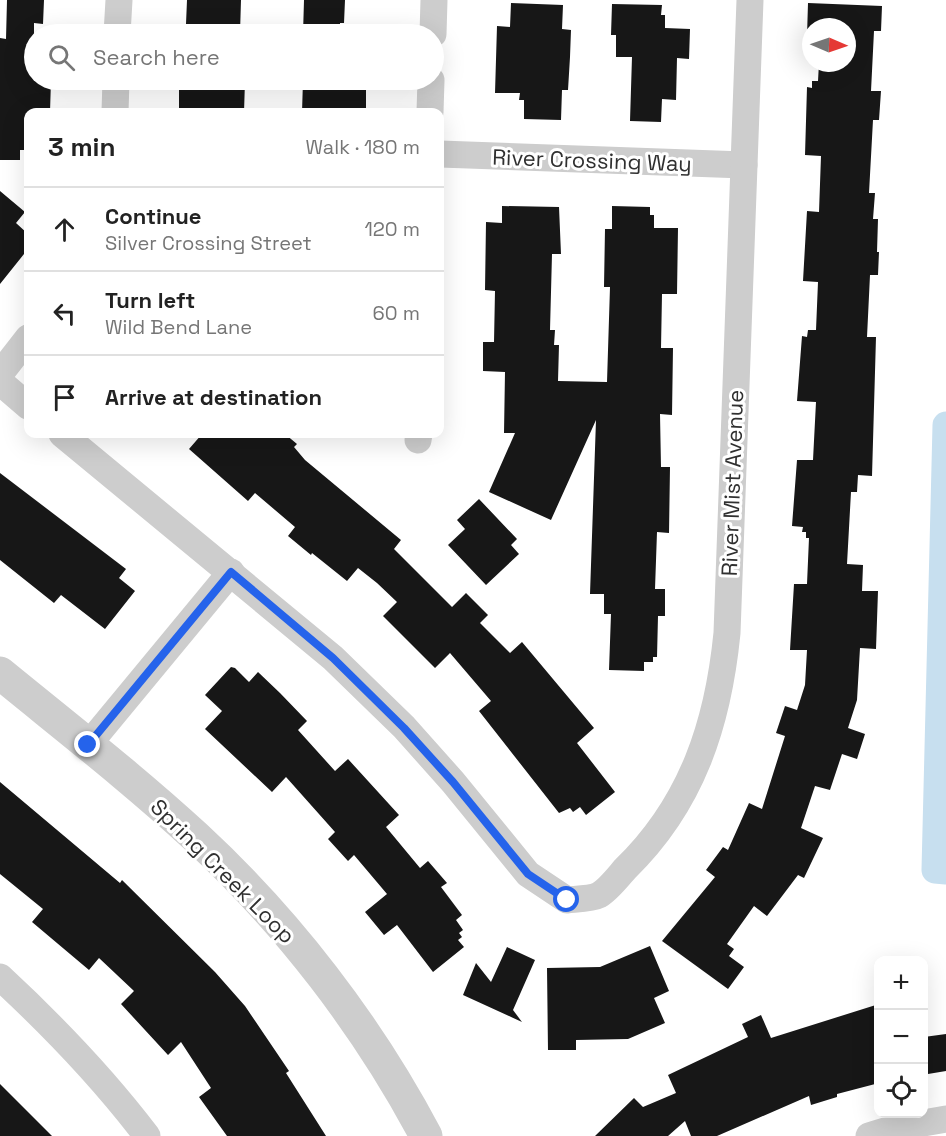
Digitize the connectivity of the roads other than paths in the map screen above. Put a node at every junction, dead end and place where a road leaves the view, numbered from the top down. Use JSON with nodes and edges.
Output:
{"nodes":[{"id":1,"x":119,"y":0,"type":"edge"},
{"id":2,"x":434,"y":0,"type":"edge"},
{"id":3,"x":750,"y":0,"type":"edge"},
{"id":4,"x":118,"y":24,"type":"edge"},
{"id":5,"x":433,"y":24,"type":"edge"},
{"id":6,"x":116,"y":90,"type":"edge"},
{"id":7,"x":431,"y":90,"type":"edge"},
{"id":8,"x":115,"y":108,"type":"edge"},
{"id":9,"x":430,"y":108,"type":"edge"},
{"id":10,"x":444,"y":154,"type":"edge"},
{"id":11,"x":744,"y":165,"type":"junction"},
{"id":12,"x":24,"y":343,"type":"edge"},
{"id":13,"x":0,"y":374,"type":"edge"},
{"id":14,"x":0,"y":382,"type":"edge"},
{"id":15,"x":24,"y":403,"type":"edge"},
{"id":16,"x":67,"y":438,"type":"edge"},
{"id":17,"x":231,"y":572,"type":"junction"},
{"id":18,"x":0,"y":673,"type":"edge"},
{"id":19,"x":88,"y":745,"type":"junction"},
{"id":20,"x":0,"y":977,"type":"edge"},
{"id":21,"x":946,"y":1119,"type":"edge"},
{"id":22,"x":147,"y":1136,"type":"edge"},
{"id":23,"x":426,"y":1136,"type":"edge"},
{"id":24,"x":869,"y":1136,"type":"edge"}],
"edges":[{"from":1,"to":4,"type":"street"},
{"from":2,"to":5,"type":"street"},
{"from":3,"to":11,"type":"street","name":"River Mist Avenue"},
{"from":6,"to":8,"type":"street"},
{"from":7,"to":9,"type":"street"},
{"from":10,"to":11,"type":"street","name":"River Crossing Way"},
{"from":11,"to":17,"type":"street","name":"River Mist Avenue"},
{"from":12,"to":13,"type":"street"},
{"from":14,"to":15,"type":"street"},
{"from":16,"to":17,"type":"street"},
{"from":17,"to":19,"type":"street"},
{"from":18,"to":19,"type":"street","name":"Spring Creek Loop"},
{"from":19,"to":23,"type":"street","name":"Spring Creek Loop"},
{"from":20,"to":22,"type":"street"},
{"from":21,"to":24,"type":"street"}]}
